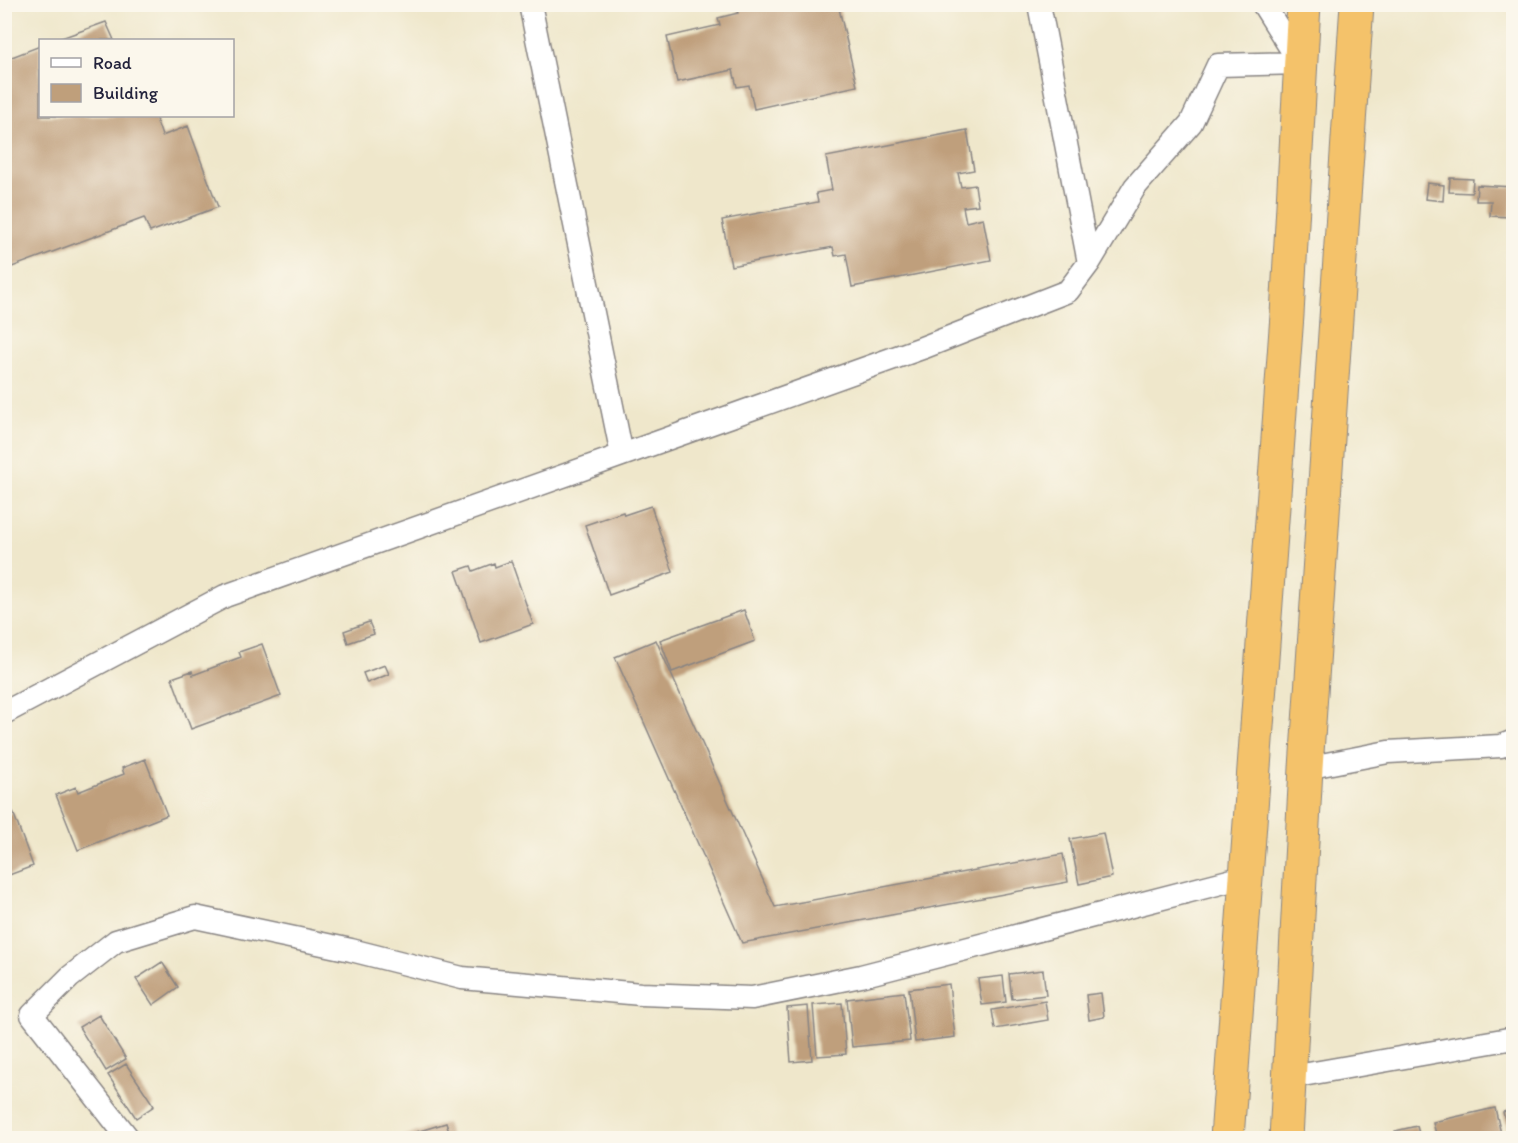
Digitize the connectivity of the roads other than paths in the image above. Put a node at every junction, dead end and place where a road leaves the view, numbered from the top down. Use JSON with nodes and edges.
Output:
{"nodes":[{"id":1,"x":530,"y":4,"type":"edge"},
{"id":2,"x":1039,"y":4,"type":"edge"},
{"id":3,"x":1263,"y":4,"type":"edge"},
{"id":4,"x":1304,"y":4,"type":"edge"},
{"id":5,"x":1357,"y":4,"type":"edge"},
{"id":6,"x":1300,"y":63,"type":"junction"},
{"id":7,"x":1089,"y":263,"type":"junction"},
{"id":8,"x":622,"y":455,"type":"junction"},
{"id":9,"x":4,"y":713,"type":"edge"},
{"id":10,"x":1514,"y":741,"type":"edge"},
{"id":11,"x":1306,"y":768,"type":"junction"},
{"id":12,"x":1248,"y":876,"type":"junction"},
{"id":13,"x":1514,"y":1038,"type":"edge"},
{"id":14,"x":1291,"y":1077,"type":"junction"},
{"id":15,"x":128,"y":1138,"type":"edge"},
{"id":16,"x":1227,"y":1138,"type":"edge"},
{"id":17,"x":1286,"y":1138,"type":"edge"}],
"edges":[{"from":1,"to":8,"type":"street"},
{"from":2,"to":7,"type":"street"},
{"from":3,"to":6,"type":"street"},
{"from":4,"to":6,"type":"highway"},
{"from":5,"to":11,"type":"highway"},
{"from":6,"to":7,"type":"street"},
{"from":6,"to":12,"type":"highway"},
{"from":7,"to":8,"type":"street"},
{"from":8,"to":9,"type":"street"},
{"from":10,"to":11,"type":"street"},
{"from":11,"to":14,"type":"highway"},
{"from":12,"to":15,"type":"street"},
{"from":12,"to":16,"type":"highway"},
{"from":13,"to":14,"type":"street"},
{"from":14,"to":17,"type":"highway"}]}
